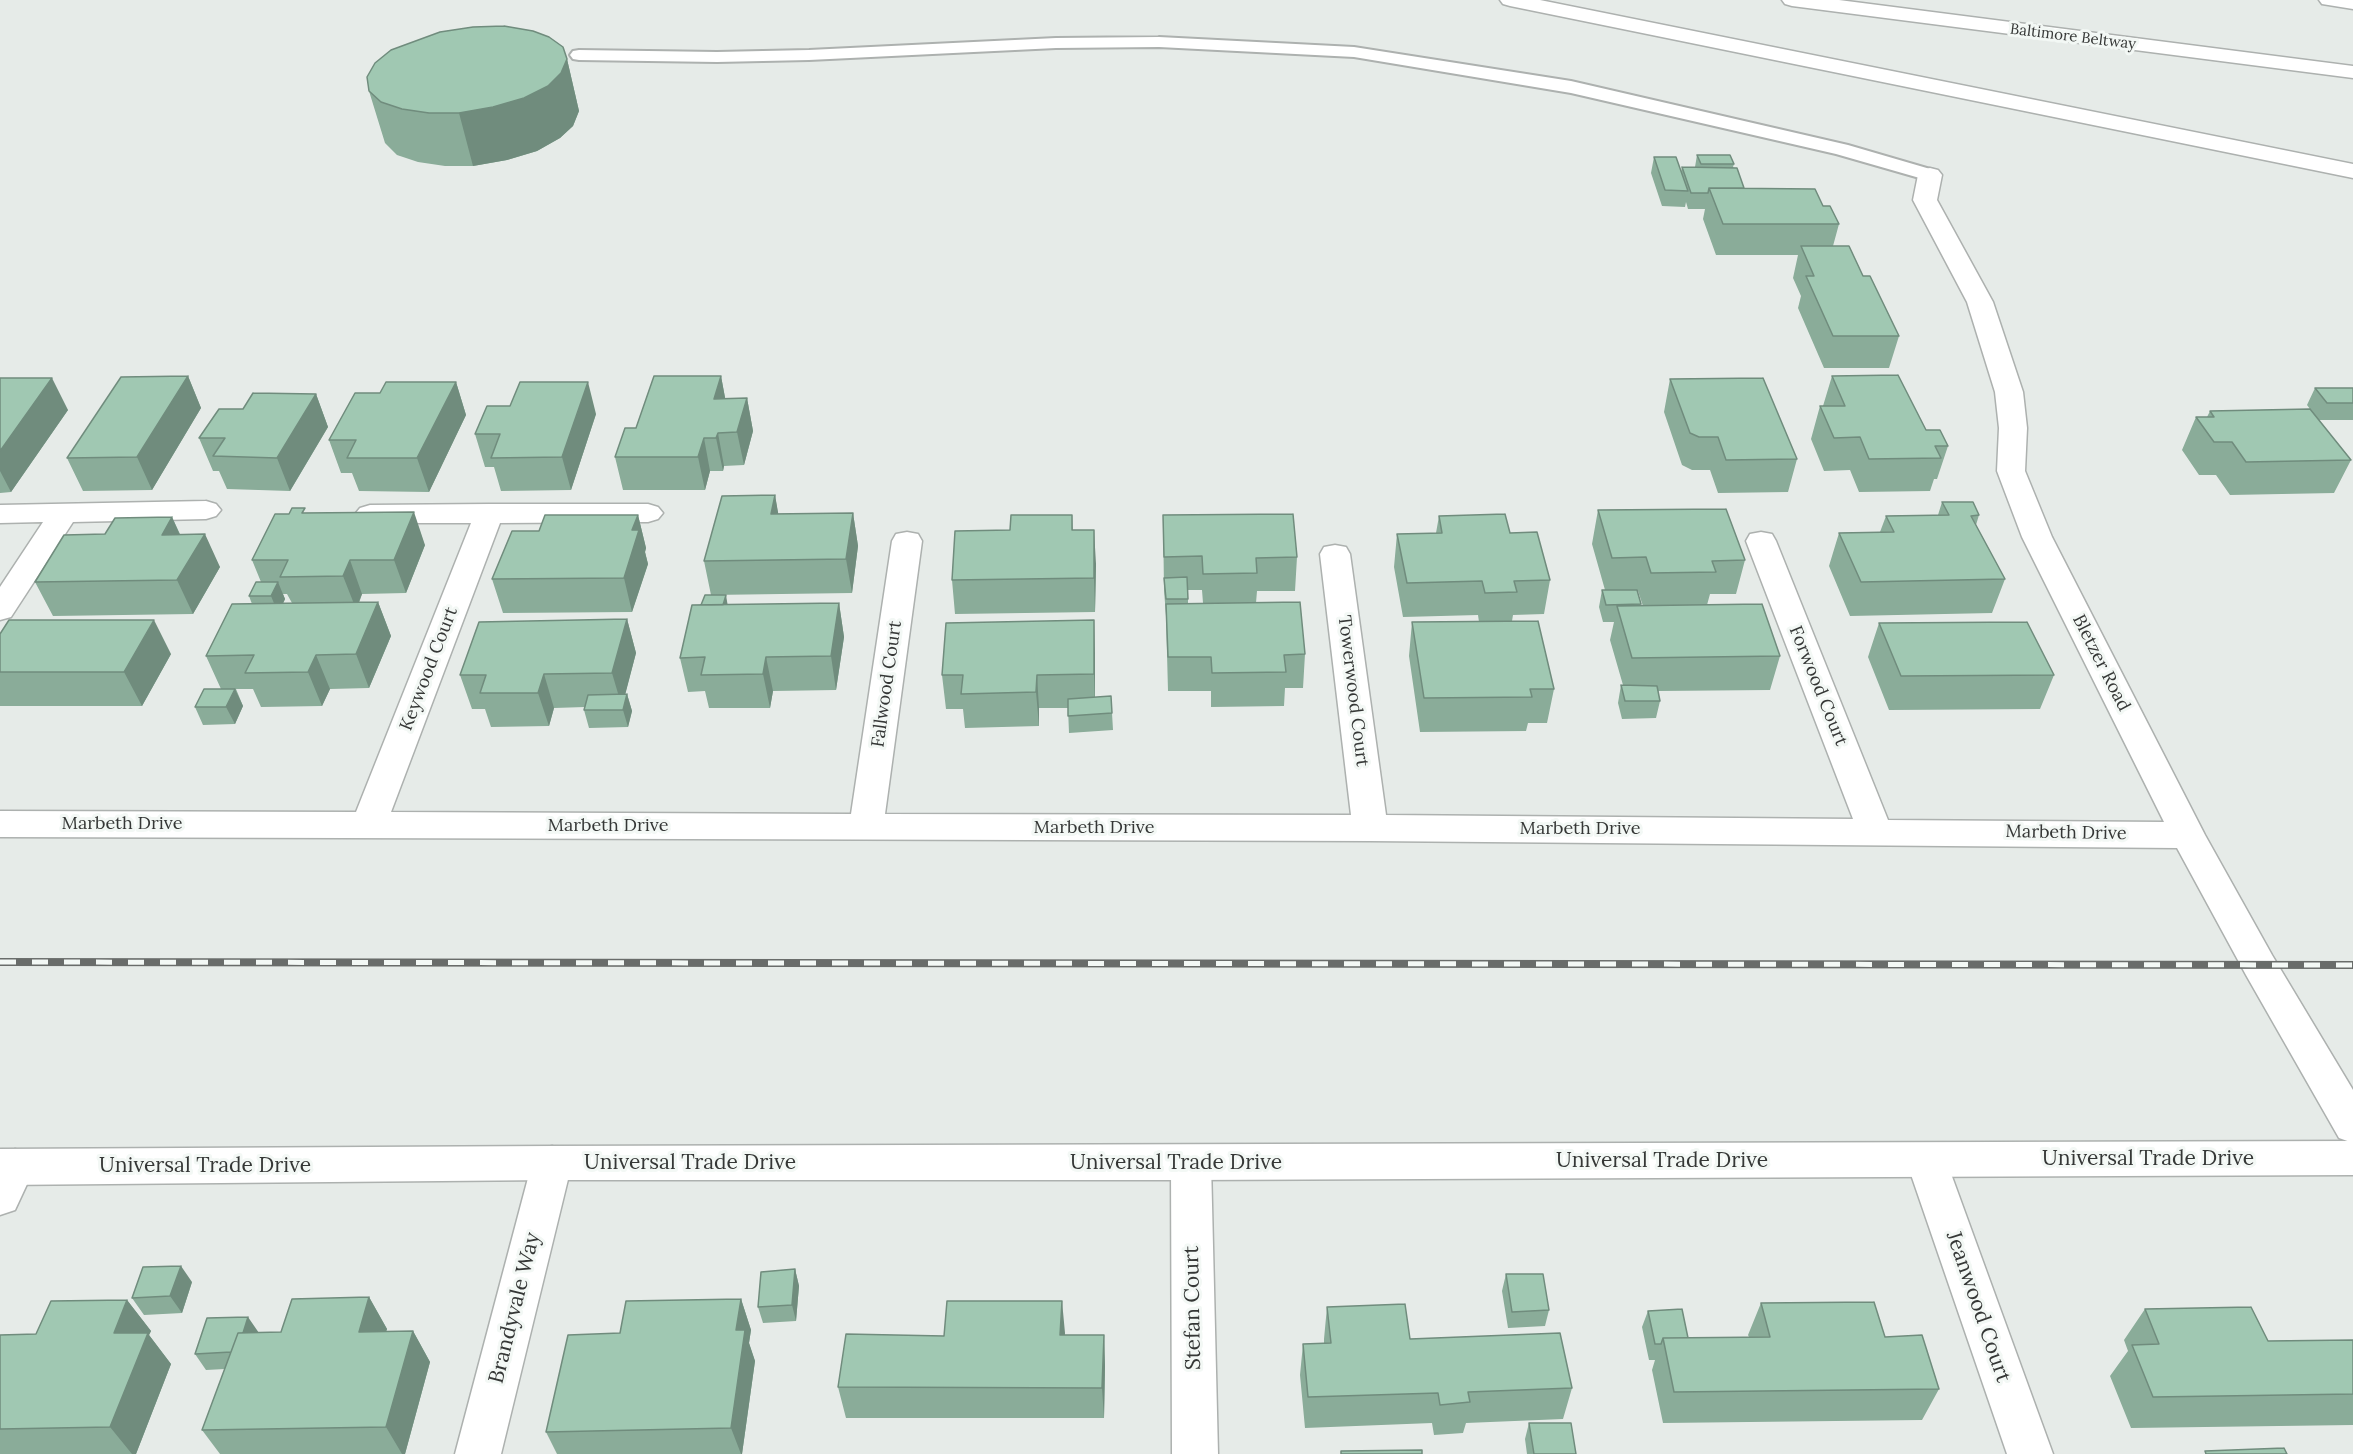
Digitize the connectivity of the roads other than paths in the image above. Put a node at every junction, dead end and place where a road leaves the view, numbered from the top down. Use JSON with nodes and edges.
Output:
{"nodes":[{"id":1,"x":1510,"y":0,"type":"edge"},
{"id":2,"x":1792,"y":0,"type":"edge"},
{"id":3,"x":2329,"y":0,"type":"edge"},
{"id":4,"x":2353,"y":3,"type":"edge"},
{"id":5,"x":579,"y":55,"type":"dead end"},
{"id":6,"x":2353,"y":72,"type":"edge"},
{"id":7,"x":2353,"y":171,"type":"edge"},
{"id":8,"x":1930,"y":176,"type":"joint"},
{"id":9,"x":206,"y":510,"type":"dead end"},
{"id":10,"x":64,"y":513,"type":"junction"},
{"id":11,"x":489,"y":513,"type":"junction"},
{"id":12,"x":648,"y":513,"type":"dead end"},
{"id":13,"x":0,"y":514,"type":"edge"},
{"id":14,"x":345,"y":515,"type":"edge"},
{"id":15,"x":907,"y":541,"type":"dead end"},
{"id":16,"x":1761,"y":541,"type":"dead end"},
{"id":17,"x":1335,"y":554,"type":"dead end"},
{"id":18,"x":0,"y":610,"type":"edge"},
{"id":19,"x":0,"y":824,"type":"edge"},
{"id":20,"x":369,"y":824,"type":"junction"},
{"id":21,"x":867,"y":828,"type":"junction"},
{"id":22,"x":1370,"y":828,"type":"junction"},
{"id":23,"x":1875,"y":831,"type":"junction"},
{"id":24,"x":2188,"y":835,"type":"junction"},
{"id":25,"x":2353,"y":1126,"type":"edge"},
{"id":26,"x":2353,"y":1158,"type":"edge"},
{"id":27,"x":1926,"y":1160,"type":"junction"},
{"id":28,"x":552,"y":1163,"type":"junction"},
{"id":29,"x":1191,"y":1163,"type":"junction"},
{"id":30,"x":5,"y":1177,"type":"edge"},
{"id":31,"x":478,"y":1454,"type":"edge"},
{"id":32,"x":1195,"y":1454,"type":"edge"},
{"id":33,"x":2030,"y":1454,"type":"edge"}],
"edges":[{"from":1,"to":7,"type":"main road"},
{"from":2,"to":6,"type":"main road","name":"Baltimore Beltway"},
{"from":3,"to":4,"type":"main road"},
{"from":5,"to":8,"type":"lane"},
{"from":8,"to":24,"type":"main road","name":"Bletzer Road"},
{"from":9,"to":10,"type":"main road"},
{"from":10,"to":13,"type":"main road"},
{"from":10,"to":18,"type":"main road"},
{"from":11,"to":12,"type":"main road"},
{"from":11,"to":14,"type":"main road"},
{"from":11,"to":20,"type":"main road","name":"Keywood Court"},
{"from":15,"to":21,"type":"main road","name":"Fallwood Court"},
{"from":16,"to":23,"type":"main road","name":"Forwood Court"},
{"from":17,"to":22,"type":"main road","name":"Towerwood Court"},
{"from":19,"to":20,"type":"main road","name":"Marbeth Drive"},
{"from":20,"to":21,"type":"main road","name":"Marbeth Drive"},
{"from":21,"to":22,"type":"main road","name":"Marbeth Drive"},
{"from":22,"to":23,"type":"main road","name":"Marbeth Drive"},
{"from":23,"to":24,"type":"main road","name":"Marbeth Drive"},
{"from":24,"to":25,"type":"main road","name":"Bletzer Road"},
{"from":26,"to":27,"type":"main road","name":"Universal Trade Drive"},
{"from":27,"to":29,"type":"main road","name":"Universal Trade Drive"},
{"from":27,"to":33,"type":"main road","name":"Jeanwood Court"},
{"from":28,"to":29,"type":"main road","name":"Universal Trade Drive"},
{"from":28,"to":30,"type":"main road","name":"Universal Trade Drive"},
{"from":28,"to":31,"type":"main road","name":"Brandyvale Way"},
{"from":29,"to":32,"type":"main road","name":"Stefan Court"}]}
